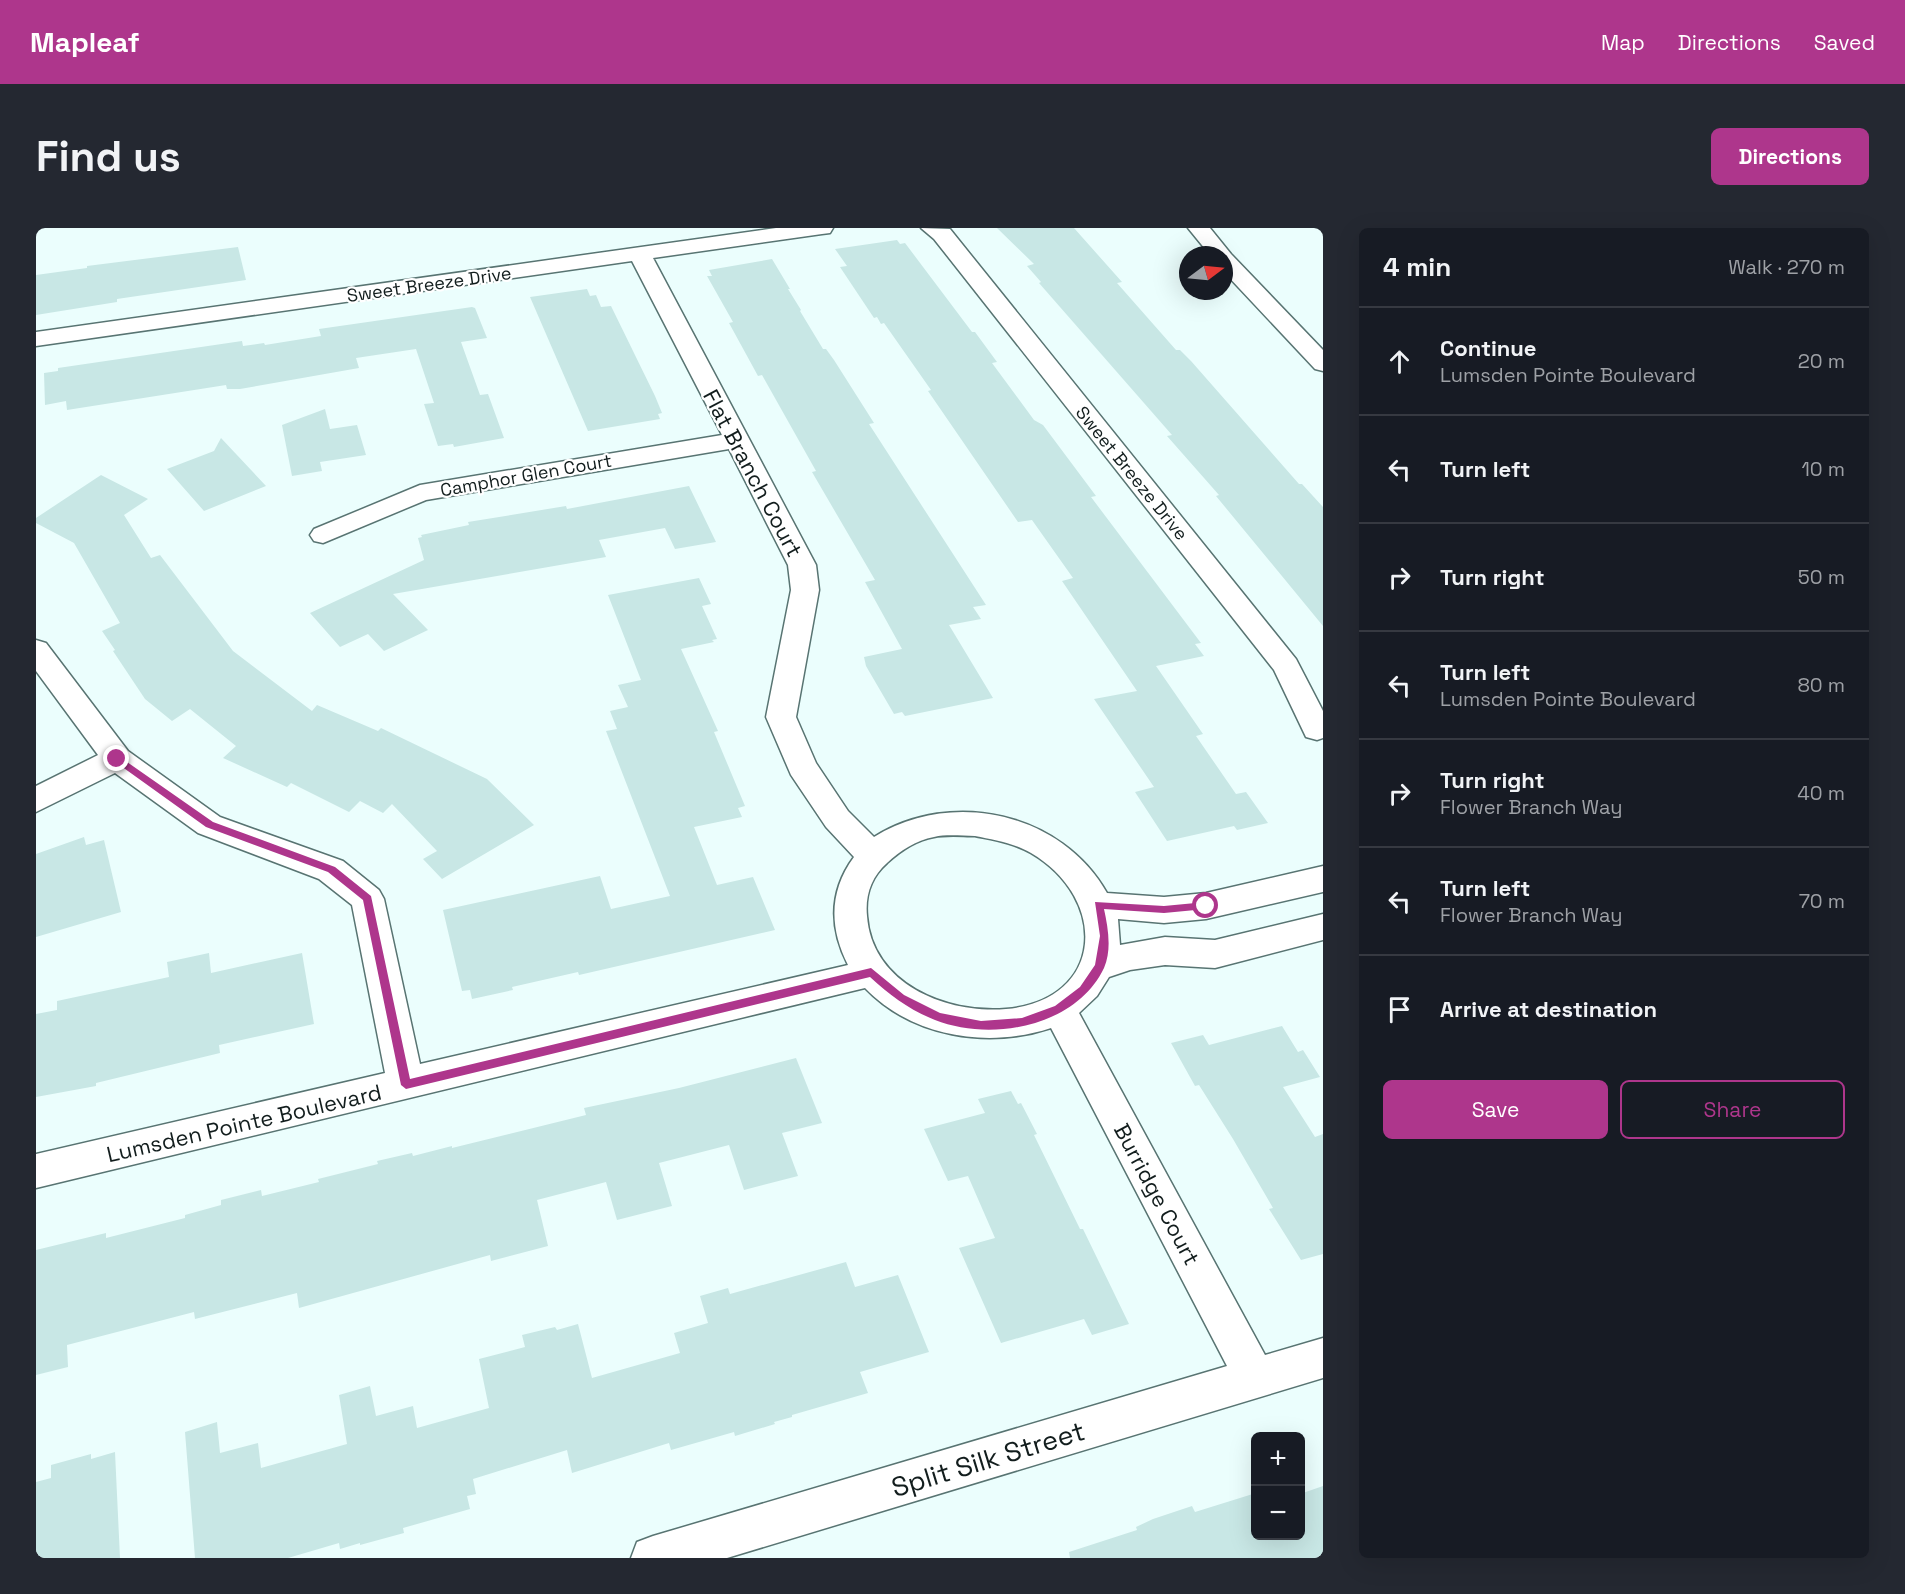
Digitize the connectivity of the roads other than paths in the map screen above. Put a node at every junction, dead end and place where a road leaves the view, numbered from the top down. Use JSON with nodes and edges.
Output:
{"nodes":[{"id":1,"x":822,"y":228,"type":"edge"},
{"id":2,"x":932,"y":228,"type":"edge"},
{"id":3,"x":1199,"y":228,"type":"edge"},
{"id":4,"x":1214,"y":246,"type":"edge"},
{"id":5,"x":640,"y":255,"type":"junction"},
{"id":6,"x":1233,"y":269,"type":"edge"},
{"id":7,"x":36,"y":339,"type":"edge"},
{"id":8,"x":1323,"y":364,"type":"edge"},
{"id":9,"x":736,"y":440,"type":"junction"},
{"id":10,"x":323,"y":535,"type":"dead end"},
{"id":11,"x":36,"y":650,"type":"edge"},
{"id":12,"x":1317,"y":729,"type":"dead end"},
{"id":13,"x":117,"y":759,"type":"junction"},
{"id":14,"x":36,"y":800,"type":"edge"},
{"id":15,"x":872,"y":855,"type":"junction"},
{"id":16,"x":1323,"y":879,"type":"edge"},
{"id":17,"x":1099,"y":905,"type":"junction"},
{"id":18,"x":1323,"y":927,"type":"edge"},
{"id":19,"x":1100,"y":966,"type":"junction"},
{"id":20,"x":871,"y":973,"type":"junction"},
{"id":21,"x":1059,"y":1010,"type":"junction"},
{"id":22,"x":406,"y":1085,"type":"junction"},
{"id":23,"x":36,"y":1171,"type":"edge"},
{"id":24,"x":1323,"y":1358,"type":"edge"},
{"id":25,"x":1256,"y":1379,"type":"junction"},
{"id":26,"x":653,"y":1558,"type":"edge"}],
"edges":[{"from":1,"to":5,"type":"street","name":"Sweet Breeze Drive"},
{"from":2,"to":12,"type":"street","name":"Sweet Breeze Drive"},
{"from":3,"to":4,"type":"street"},
{"from":5,"to":7,"type":"street","name":"Sweet Breeze Drive"},
{"from":5,"to":9,"type":"street","name":"Flat Branch Court"},
{"from":6,"to":8,"type":"street"},
{"from":9,"to":10,"type":"street","name":"Camphor Glen Court"},
{"from":9,"to":15,"type":"street","name":"Flat Branch Court"},
{"from":11,"to":13,"type":"street"},
{"from":13,"to":14,"type":"street"},
{"from":13,"to":22,"type":"street"},
{"from":15,"to":17,"type":"street"},
{"from":15,"to":20,"type":"street"},
{"from":16,"to":17,"type":"street"},
{"from":17,"to":19,"type":"street"},
{"from":18,"to":19,"type":"street"},
{"from":19,"to":21,"type":"street"},
{"from":20,"to":21,"type":"street"},
{"from":20,"to":22,"type":"street","name":"Lumsden Pointe Boulevard"},
{"from":21,"to":25,"type":"street","name":"Burridge Court"},
{"from":22,"to":23,"type":"street","name":"Lumsden Pointe Boulevard"},
{"from":24,"to":25,"type":"street","name":"Split Silk Street"},
{"from":25,"to":26,"type":"street","name":"Split Silk Street"}]}
